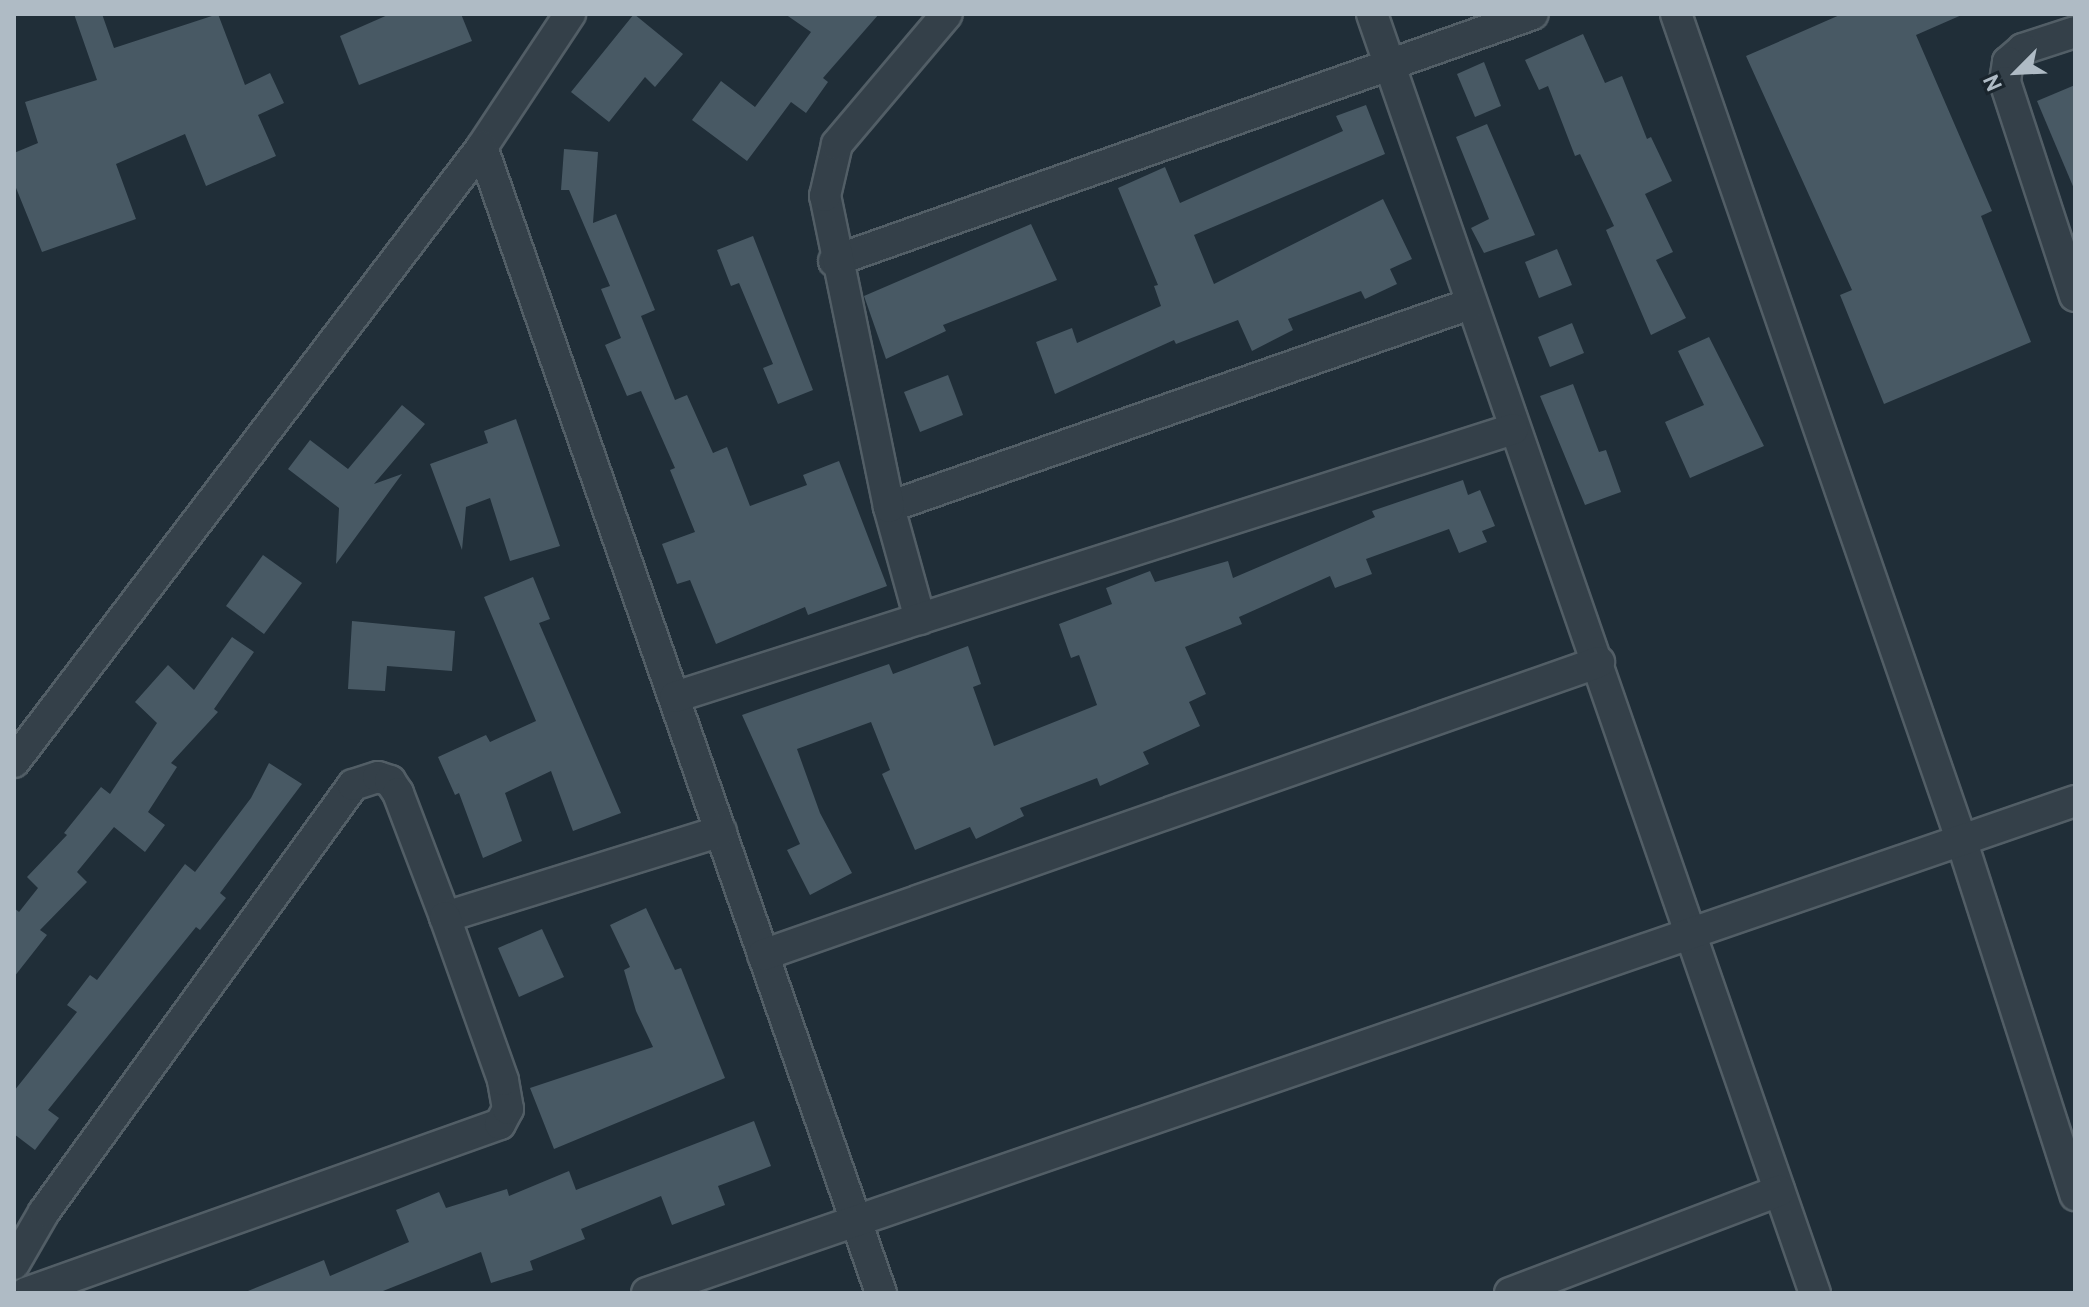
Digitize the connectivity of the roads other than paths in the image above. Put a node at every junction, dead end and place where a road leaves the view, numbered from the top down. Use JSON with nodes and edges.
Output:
{"nodes":[{"id":1,"x":570,"y":14,"type":"edge"},
{"id":2,"x":947,"y":14,"type":"edge"},
{"id":3,"x":1372,"y":14,"type":"edge"},
{"id":4,"x":1533,"y":14,"type":"edge"},
{"id":5,"x":1676,"y":14,"type":"edge"},
{"id":6,"x":2075,"y":32,"type":"edge"},
{"id":7,"x":1392,"y":67,"type":"junction"},
{"id":8,"x":482,"y":147,"type":"junction"},
{"id":9,"x":834,"y":261,"type":"junction"},
{"id":10,"x":2075,"y":296,"type":"edge"},
{"id":11,"x":1470,"y":304,"type":"junction"},
{"id":12,"x":1513,"y":429,"type":"junction"},
{"id":13,"x":889,"y":507,"type":"junction"},
{"id":14,"x":920,"y":619,"type":"junction"},
{"id":15,"x":1599,"y":662,"type":"junction"},
{"id":16,"x":675,"y":697,"type":"junction"},
{"id":17,"x":14,"y":762,"type":"edge"},
{"id":18,"x":2075,"y":801,"type":"edge"},
{"id":19,"x":721,"y":831,"type":"junction"},
{"id":20,"x":1962,"y":842,"type":"junction"},
{"id":21,"x":445,"y":917,"type":"junction"},
{"id":22,"x":1693,"y":930,"type":"junction"},
{"id":23,"x":763,"y":955,"type":"junction"},
{"id":24,"x":1779,"y":1191,"type":"junction"},
{"id":25,"x":2075,"y":1195,"type":"edge"},
{"id":26,"x":856,"y":1221,"type":"junction"},
{"id":27,"x":14,"y":1264,"type":"edge"},
{"id":28,"x":1525,"y":1290,"type":"edge"},
{"id":29,"x":26,"y":1293,"type":"edge"},
{"id":30,"x":647,"y":1293,"type":"edge"},
{"id":31,"x":881,"y":1293,"type":"edge"},
{"id":32,"x":1815,"y":1293,"type":"edge"}],
"edges":[{"from":1,"to":8,"type":"street"},
{"from":2,"to":9,"type":"street"},
{"from":3,"to":7,"type":"street"},
{"from":4,"to":7,"type":"street"},
{"from":5,"to":20,"type":"street"},
{"from":6,"to":10,"type":"street"},
{"from":7,"to":9,"type":"street"},
{"from":7,"to":11,"type":"street"},
{"from":8,"to":16,"type":"street"},
{"from":8,"to":17,"type":"street"},
{"from":9,"to":13,"type":"street"},
{"from":11,"to":12,"type":"street"},
{"from":11,"to":13,"type":"street"},
{"from":12,"to":14,"type":"street"},
{"from":12,"to":15,"type":"street"},
{"from":13,"to":14,"type":"street"},
{"from":14,"to":16,"type":"street"},
{"from":15,"to":22,"type":"street"},
{"from":15,"to":23,"type":"street"},
{"from":16,"to":19,"type":"street"},
{"from":18,"to":20,"type":"street"},
{"from":19,"to":21,"type":"street"},
{"from":19,"to":23,"type":"street"},
{"from":20,"to":22,"type":"street"},
{"from":20,"to":25,"type":"street"},
{"from":21,"to":27,"type":"street"},
{"from":21,"to":29,"type":"street"},
{"from":22,"to":24,"type":"street"},
{"from":22,"to":26,"type":"street"},
{"from":23,"to":26,"type":"street"},
{"from":24,"to":28,"type":"street"},
{"from":24,"to":32,"type":"street"},
{"from":26,"to":30,"type":"street"},
{"from":26,"to":31,"type":"street"}]}
